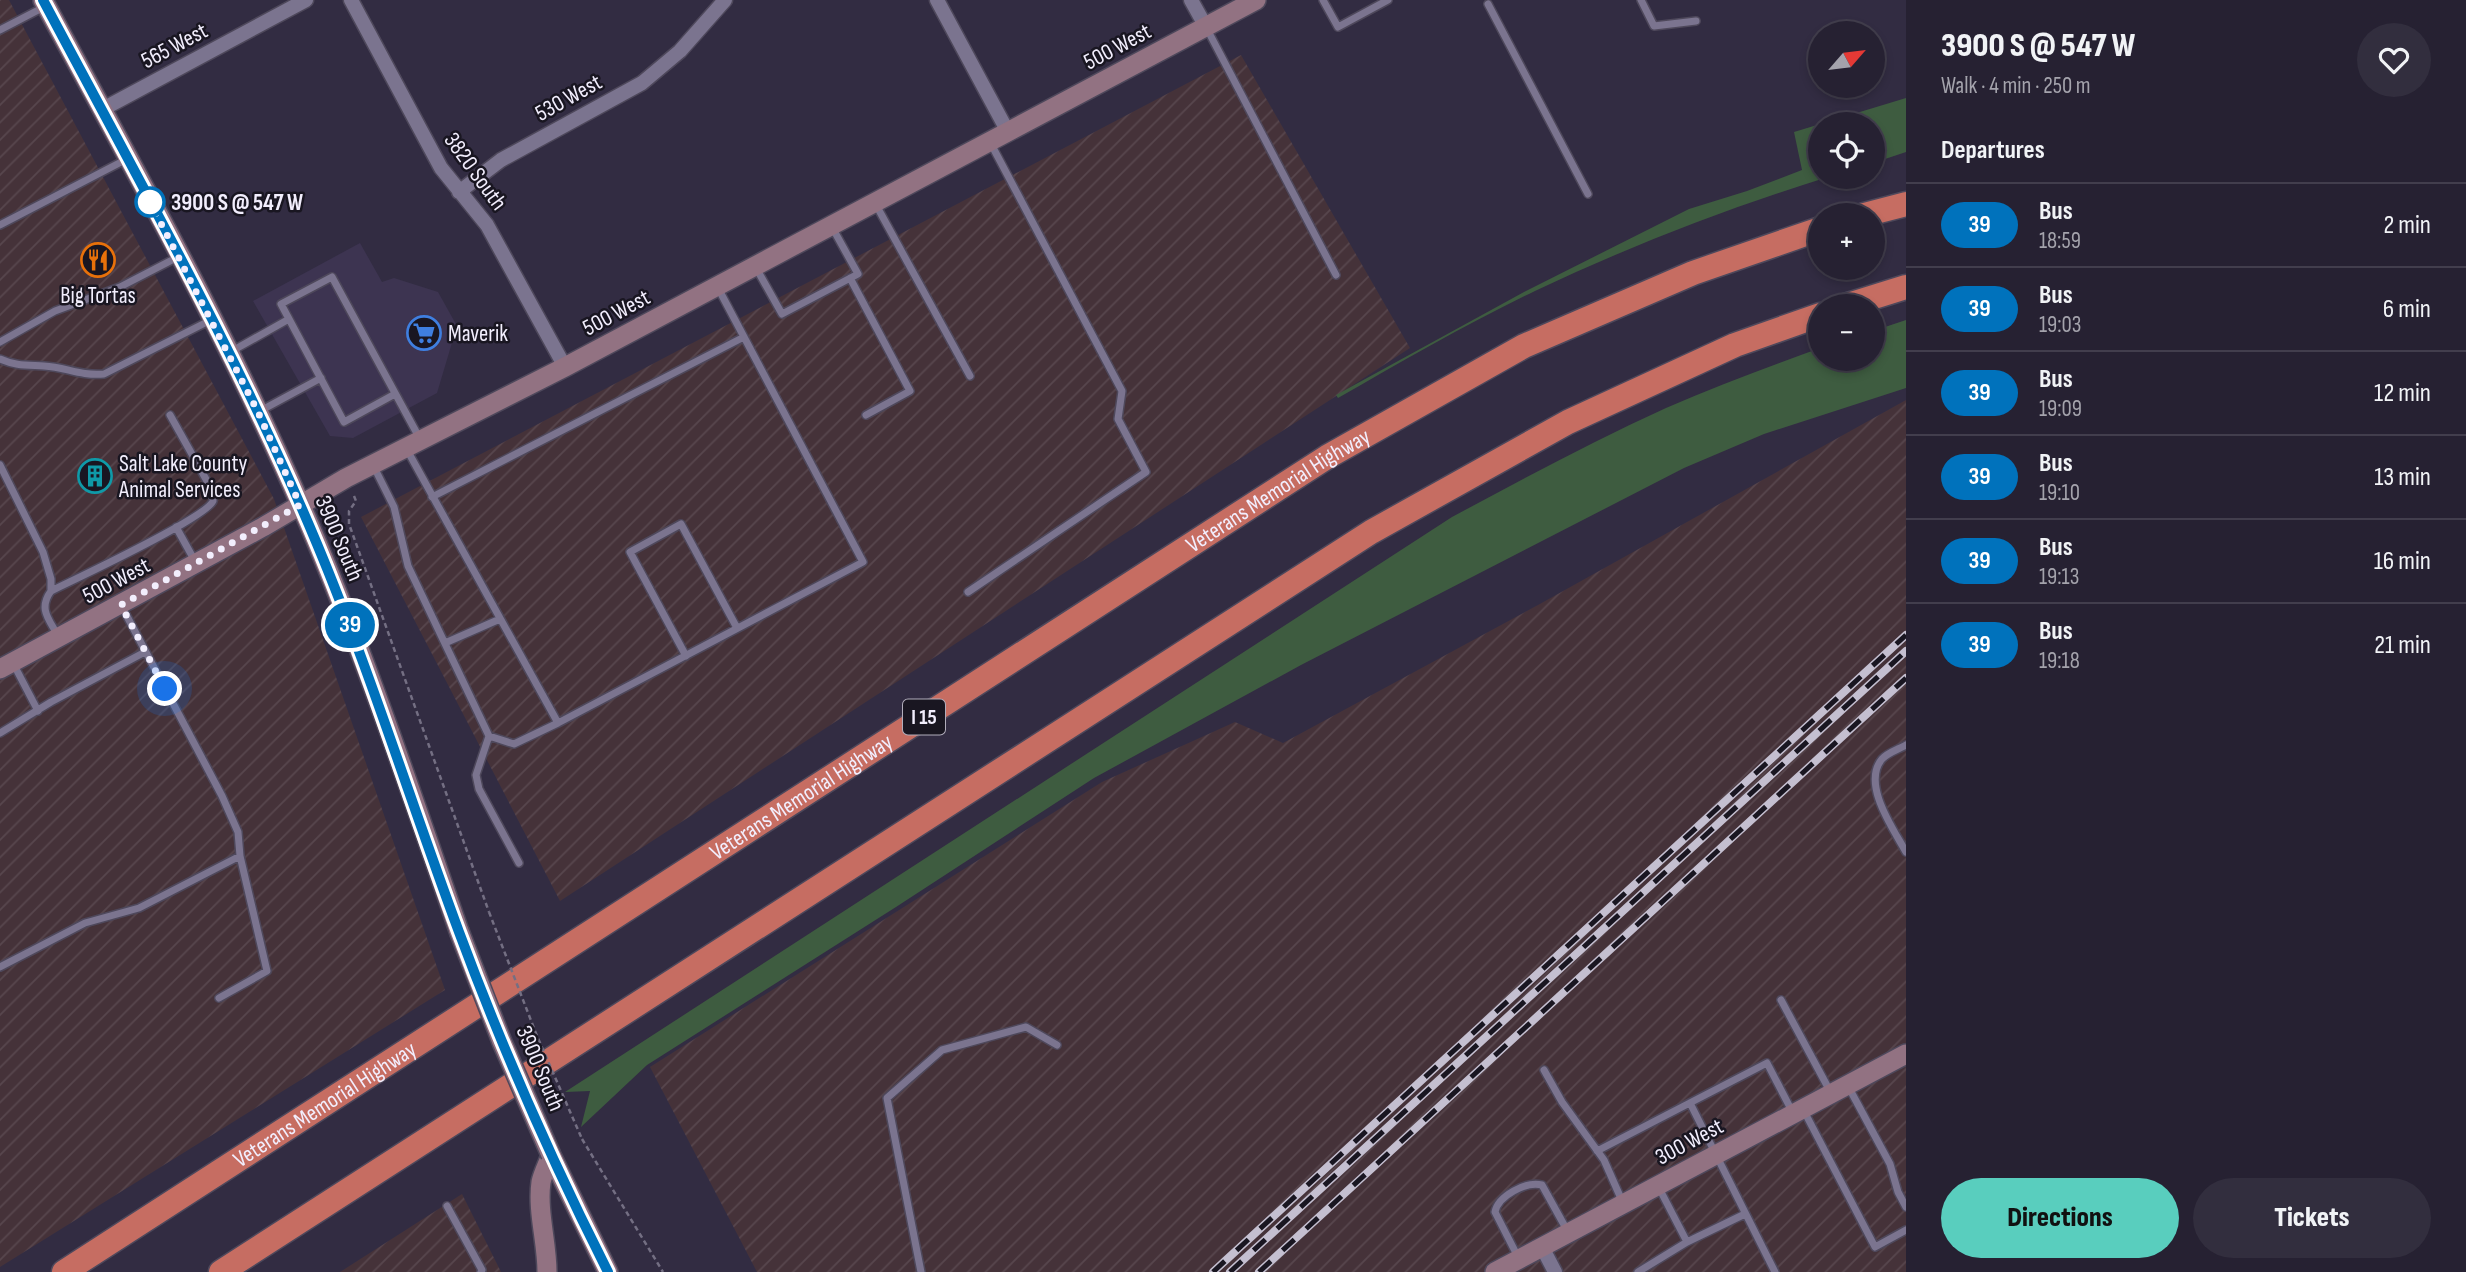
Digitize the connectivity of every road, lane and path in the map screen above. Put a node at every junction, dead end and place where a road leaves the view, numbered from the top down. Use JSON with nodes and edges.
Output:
{"nodes":[{"id":1,"x":306,"y":0,"type":"edge"},
{"id":2,"x":351,"y":0,"type":"edge"},
{"id":3,"x":725,"y":0,"type":"edge"},
{"id":4,"x":937,"y":0,"type":"edge"},
{"id":5,"x":1191,"y":0,"type":"edge"},
{"id":6,"x":1256,"y":0,"type":"edge"},
{"id":7,"x":1323,"y":0,"type":"edge"},
{"id":8,"x":1388,"y":0,"type":"edge"},
{"id":9,"x":1641,"y":0,"type":"edge"},
{"id":10,"x":1490,"y":1,"type":"edge"},
{"id":11,"x":45,"y":3,"type":"edge"},
{"id":12,"x":1696,"y":21,"type":"dead end"},
{"id":13,"x":1206,"y":27,"type":"junction"},
{"id":14,"x":0,"y":30,"type":"edge"},
{"id":15,"x":101,"y":110,"type":"junction"},
{"id":16,"x":1007,"y":132,"type":"junction"},
{"id":17,"x":989,"y":141,"type":"junction"},
{"id":18,"x":127,"y":159,"type":"junction"},
{"id":19,"x":459,"y":192,"type":"junction"},
{"id":20,"x":1588,"y":194,"type":"dead end"},
{"id":21,"x":875,"y":202,"type":"junction"},
{"id":22,"x":1906,"y":204,"type":"edge"},
{"id":23,"x":1885,"y":210,"type":"edge"},
{"id":24,"x":0,"y":225,"type":"edge"},
{"id":25,"x":831,"y":225,"type":"junction"},
{"id":26,"x":1808,"y":233,"type":"edge"},
{"id":27,"x":179,"y":257,"type":"junction"},
{"id":28,"x":754,"y":266,"type":"junction"},
{"id":29,"x":1336,"y":275,"type":"dead end"},
{"id":30,"x":850,"y":278,"type":"junction"},
{"id":31,"x":717,"y":285,"type":"junction"},
{"id":32,"x":1906,"y":287,"type":"edge"},
{"id":33,"x":1883,"y":294,"type":"edge"},
{"id":34,"x":289,"y":319,"type":"junction"},
{"id":35,"x":1808,"y":319,"type":"edge"},
{"id":36,"x":212,"y":320,"type":"junction"},
{"id":37,"x":744,"y":337,"type":"junction"},
{"id":38,"x":0,"y":342,"type":"edge"},
{"id":39,"x":229,"y":353,"type":"junction"},
{"id":40,"x":0,"y":359,"type":"edge"},
{"id":41,"x":565,"y":367,"type":"junction"},
{"id":42,"x":970,"y":376,"type":"dead end"},
{"id":43,"x":321,"y":378,"type":"junction"},
{"id":44,"x":395,"y":394,"type":"junction"},
{"id":45,"x":258,"y":412,"type":"junction"},
{"id":46,"x":170,"y":415,"type":"dead end"},
{"id":47,"x":866,"y":415,"type":"dead end"},
{"id":48,"x":413,"y":444,"type":"junction"},
{"id":49,"x":0,"y":465,"type":"edge"},
{"id":50,"x":373,"y":465,"type":"junction"},
{"id":51,"x":432,"y":497,"type":"junction"},
{"id":52,"x":355,"y":498,"type":"dead end"},
{"id":53,"x":300,"y":505,"type":"junction"},
{"id":54,"x":176,"y":527,"type":"junction"},
{"id":55,"x":196,"y":564,"type":"junction"},
{"id":56,"x":51,"y":591,"type":"junction"},
{"id":57,"x":968,"y":592,"type":"dead end"},
{"id":58,"x":121,"y":605,"type":"junction"},
{"id":59,"x":500,"y":619,"type":"junction"},
{"id":60,"x":737,"y":628,"type":"junction"},
{"id":61,"x":59,"y":638,"type":"junction"},
{"id":62,"x":445,"y":643,"type":"junction"},
{"id":63,"x":145,"y":652,"type":"junction"},
{"id":64,"x":686,"y":656,"type":"junction"},
{"id":65,"x":6,"y":666,"type":"edge"},
{"id":66,"x":38,"y":710,"type":"junction"},
{"id":67,"x":558,"y":723,"type":"junction"},
{"id":68,"x":0,"y":733,"type":"edge"},
{"id":69,"x":489,"y":736,"type":"junction"},
{"id":70,"x":1906,"y":745,"type":"edge"},
{"id":71,"x":1906,"y":852,"type":"edge"},
{"id":72,"x":240,"y":856,"type":"junction"},
{"id":73,"x":519,"y":863,"type":"dead end"},
{"id":74,"x":0,"y":967,"type":"edge"},
{"id":75,"x":219,"y":998,"type":"dead end"},
{"id":76,"x":1781,"y":1000,"type":"dead end"},
{"id":77,"x":1057,"y":1045,"type":"dead end"},
{"id":78,"x":1906,"y":1054,"type":"edge"},
{"id":79,"x":1544,"y":1070,"type":"dead end"},
{"id":80,"x":1840,"y":1089,"type":"junction"},
{"id":81,"x":1690,"y":1103,"type":"junction"},
{"id":82,"x":1798,"y":1112,"type":"junction"},
{"id":83,"x":1597,"y":1150,"type":"junction"},
{"id":84,"x":551,"y":1155,"type":"junction"},
{"id":85,"x":1715,"y":1155,"type":"junction"},
{"id":86,"x":1658,"y":1186,"type":"junction"},
{"id":87,"x":1624,"y":1204,"type":"junction"},
{"id":88,"x":447,"y":1206,"type":"dead end"},
{"id":89,"x":1906,"y":1206,"type":"edge"},
{"id":90,"x":1745,"y":1214,"type":"junction"},
{"id":91,"x":1906,"y":1230,"type":"edge"},
{"id":92,"x":1569,"y":1233,"type":"junction"},
{"id":93,"x":1687,"y":1242,"type":"junction"},
{"id":94,"x":1542,"y":1247,"type":"junction"},
{"id":95,"x":1519,"y":1259,"type":"junction"},
{"id":96,"x":64,"y":1272,"type":"edge"},
{"id":97,"x":221,"y":1272,"type":"edge"},
{"id":98,"x":481,"y":1272,"type":"edge"},
{"id":99,"x":547,"y":1272,"type":"edge"},
{"id":100,"x":608,"y":1272,"type":"edge"},
{"id":101,"x":663,"y":1272,"type":"edge"},
{"id":102,"x":921,"y":1272,"type":"edge"},
{"id":103,"x":1495,"y":1272,"type":"edge"},
{"id":104,"x":1555,"y":1272,"type":"edge"},
{"id":105,"x":1637,"y":1272,"type":"edge"},
{"id":106,"x":1775,"y":1272,"type":"edge"}],
"edges":[{"from":1,"to":15,"type":"street","name":"565 West"},
{"from":2,"to":19,"type":"street","name":"3820 South"},
{"from":3,"to":19,"type":"street","name":"530 West"},
{"from":4,"to":16,"type":"street"},
{"from":5,"to":13,"type":"street"},
{"from":6,"to":13,"type":"main road","name":"500 West"},
{"from":7,"to":8,"type":"lane"},
{"from":9,"to":12,"type":"lane"},
{"from":10,"to":20,"type":"lane"},
{"from":11,"to":14,"type":"lane"},
{"from":11,"to":15,"type":"main road","name":"3900 South"},
{"from":13,"to":16,"type":"main road","name":"500 West"},
{"from":13,"to":29,"type":"lane"},
{"from":15,"to":18,"type":"main road","name":"3900 South"},
{"from":16,"to":17,"type":"main road","name":"500 West"},
{"from":17,"to":21,"type":"main road","name":"500 West"},
{"from":17,"to":57,"type":"lane"},
{"from":18,"to":24,"type":"lane"},
{"from":18,"to":27,"type":"main road","name":"3900 South"},
{"from":19,"to":41,"type":"street","name":"3820 South"},
{"from":21,"to":25,"type":"main road","name":"500 West"},
{"from":21,"to":42,"type":"lane"},
{"from":22,"to":23,"type":"highway"},
{"from":25,"to":28,"type":"main road","name":"500 West"},
{"from":25,"to":30,"type":"lane"},
{"from":26,"to":96,"type":"highway","name":"Veterans Memorial Highway","number":"I 15"},
{"from":27,"to":36,"type":"main road","name":"3900 South"},
{"from":27,"to":38,"type":"lane"},
{"from":28,"to":30,"type":"lane"},
{"from":28,"to":31,"type":"main road","name":"500 West"},
{"from":30,"to":47,"type":"lane"},
{"from":31,"to":37,"type":"lane"},
{"from":31,"to":41,"type":"main road","name":"500 West"},
{"from":32,"to":33,"type":"highway"},
{"from":34,"to":39,"type":"lane"},
{"from":34,"to":43,"type":"lane"},
{"from":34,"to":44,"type":"lane"},
{"from":35,"to":97,"type":"highway"},
{"from":36,"to":39,"type":"main road","name":"3900 South"},
{"from":36,"to":40,"type":"lane"},
{"from":37,"to":51,"type":"lane"},
{"from":37,"to":60,"type":"lane"},
{"from":39,"to":45,"type":"main road","name":"3900 South"},
{"from":41,"to":48,"type":"main road","name":"500 West"},
{"from":43,"to":44,"type":"lane"},
{"from":43,"to":45,"type":"lane"},
{"from":44,"to":48,"type":"lane"},
{"from":45,"to":53,"type":"main road","name":"3900 South"},
{"from":46,"to":54,"type":"lane"},
{"from":48,"to":50,"type":"main road","name":"500 West"},
{"from":48,"to":51,"type":"lane"},
{"from":49,"to":56,"type":"lane"},
{"from":50,"to":53,"type":"main road","name":"500 West"},
{"from":50,"to":62,"type":"lane"},
{"from":51,"to":59,"type":"lane"},
{"from":52,"to":101,"type":"path","bridge":true},
{"from":53,"to":55,"type":"main road","name":"500 West"},
{"from":53,"to":84,"type":"main road","name":"3900 South","bridge":true},
{"from":54,"to":55,"type":"lane"},
{"from":54,"to":56,"type":"lane"},
{"from":55,"to":58,"type":"main road","name":"500 West"},
{"from":56,"to":61,"type":"lane"},
{"from":58,"to":61,"type":"main road","name":"500 West"},
{"from":58,"to":63,"type":"lane"},
{"from":59,"to":62,"type":"lane"},
{"from":59,"to":67,"type":"lane"},
{"from":60,"to":64,"type":"lane"},
{"from":60,"to":64,"type":"lane"},
{"from":61,"to":65,"type":"main road","name":"500 West"},
{"from":62,"to":69,"type":"lane"},
{"from":63,"to":66,"type":"lane"},
{"from":63,"to":72,"type":"lane"},
{"from":64,"to":67,"type":"lane"},
{"from":65,"to":66,"type":"lane"},
{"from":66,"to":68,"type":"lane"},
{"from":67,"to":69,"type":"lane"},
{"from":69,"to":73,"type":"lane"},
{"from":70,"to":71,"type":"lane"},
{"from":72,"to":74,"type":"lane"},
{"from":72,"to":75,"type":"lane"},
{"from":76,"to":80,"type":"lane"},
{"from":77,"to":102,"type":"lane"},
{"from":78,"to":80,"type":"main road","name":"300 West"},
{"from":79,"to":83,"type":"lane"},
{"from":80,"to":82,"type":"main road","name":"300 West"},
{"from":80,"to":89,"type":"lane"},
{"from":81,"to":82,"type":"lane"},
{"from":81,"to":83,"type":"lane"},
{"from":81,"to":85,"type":"lane"},
{"from":82,"to":85,"type":"main road","name":"300 West"},
{"from":82,"to":91,"type":"lane"},
{"from":83,"to":87,"type":"lane"},
{"from":84,"to":99,"type":"main road"},
{"from":84,"to":100,"type":"main road","name":"3900 South"},
{"from":85,"to":86,"type":"main road","name":"300 West"},
{"from":85,"to":90,"type":"lane"},
{"from":86,"to":87,"type":"main road","name":"300 West"},
{"from":86,"to":93,"type":"lane"},
{"from":87,"to":92,"type":"main road","name":"300 West"},
{"from":88,"to":98,"type":"lane"},
{"from":90,"to":93,"type":"lane"},
{"from":90,"to":106,"type":"lane"},
{"from":92,"to":94,"type":"main road","name":"300 West"},
{"from":92,"to":95,"type":"lane"},
{"from":93,"to":105,"type":"lane"},
{"from":94,"to":95,"type":"main road","name":"300 West"},
{"from":94,"to":104,"type":"street"},
{"from":95,"to":103,"type":"main road","name":"300 West"}]}
